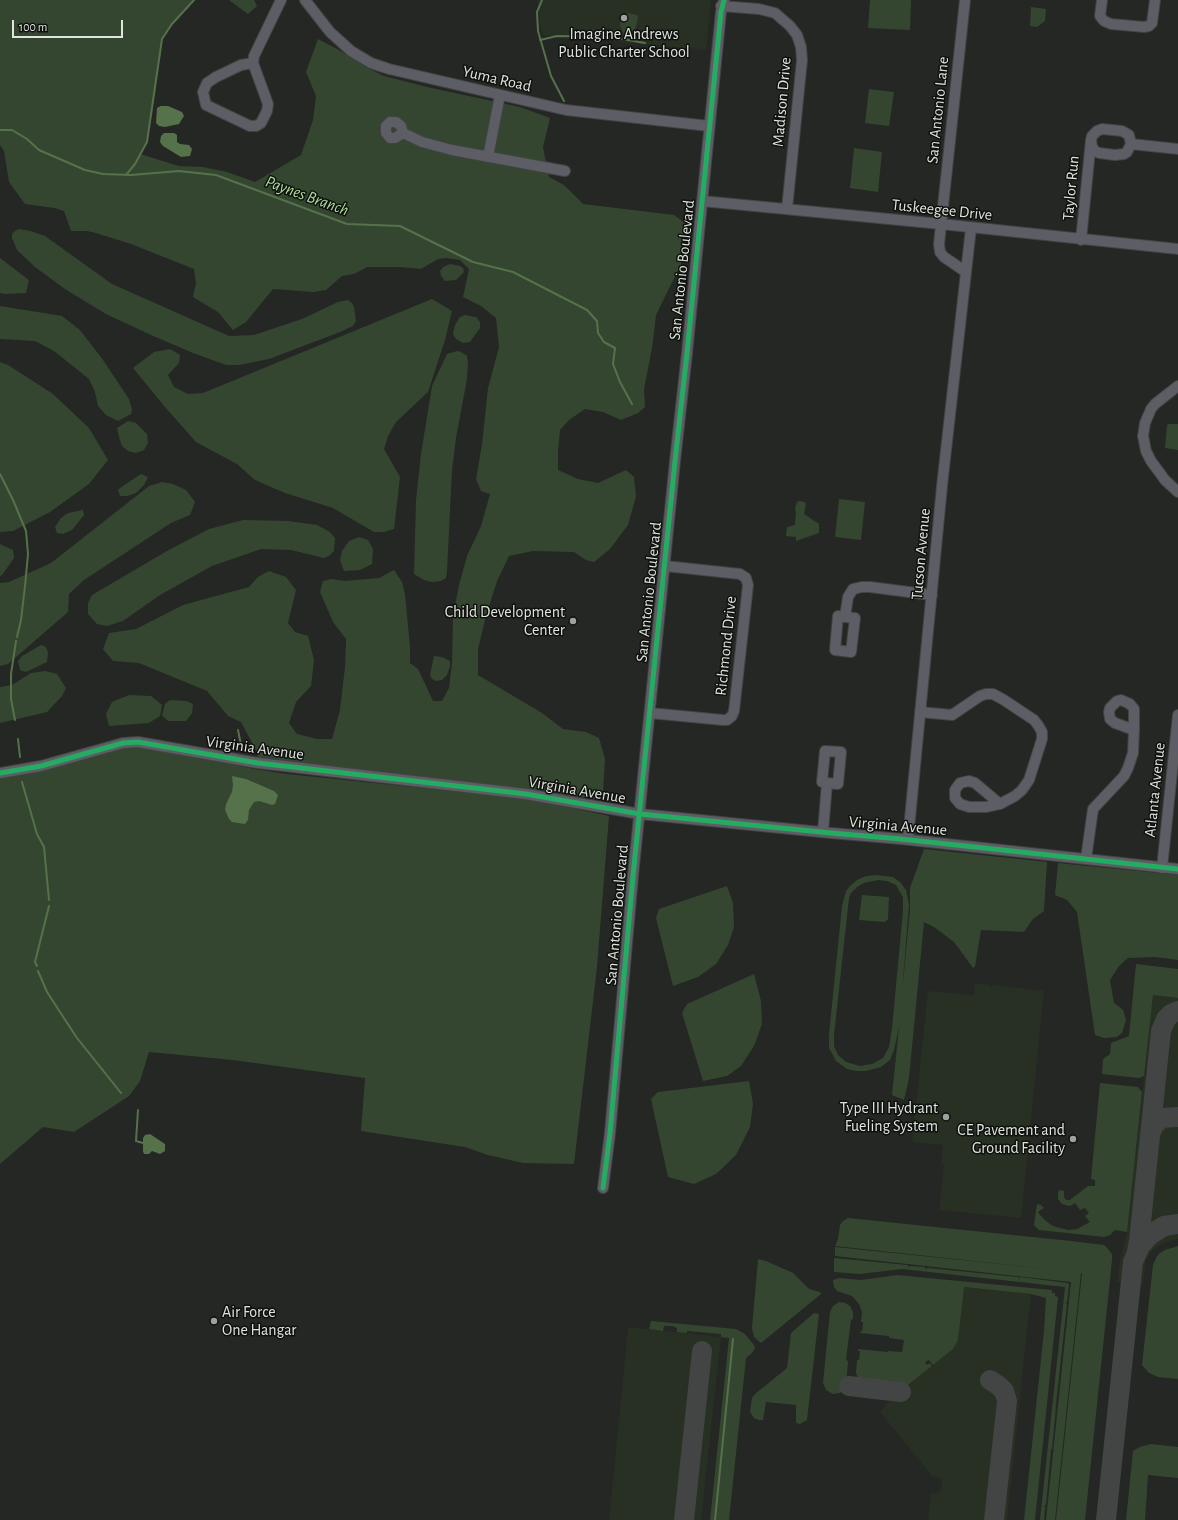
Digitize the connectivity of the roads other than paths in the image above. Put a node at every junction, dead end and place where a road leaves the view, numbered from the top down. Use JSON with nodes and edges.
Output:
{"nodes":[{"id":1,"x":281,"y":0,"type":"edge"},
{"id":2,"x":305,"y":0,"type":"edge"},
{"id":3,"x":965,"y":0,"type":"edge"},
{"id":4,"x":1102,"y":0,"type":"edge"},
{"id":5,"x":1155,"y":0,"type":"edge"},
{"id":6,"x":723,"y":3,"type":"edge"},
{"id":7,"x":253,"y":63,"type":"junction"},
{"id":8,"x":500,"y":94,"type":"junction"},
{"id":9,"x":709,"y":126,"type":"junction"},
{"id":10,"x":403,"y":133,"type":"dead end"},
{"id":11,"x":1091,"y":140,"type":"junction"},
{"id":12,"x":1131,"y":144,"type":"junction"},
{"id":13,"x":1178,"y":149,"type":"edge"},
{"id":14,"x":488,"y":157,"type":"junction"},
{"id":15,"x":565,"y":171,"type":"dead end"},
{"id":16,"x":702,"y":201,"type":"junction"},
{"id":17,"x":787,"y":209,"type":"junction"},
{"id":18,"x":941,"y":224,"type":"junction"},
{"id":19,"x":971,"y":228,"type":"junction"},
{"id":20,"x":1081,"y":240,"type":"junction"},
{"id":21,"x":1178,"y":249,"type":"edge"},
{"id":22,"x":966,"y":272,"type":"junction"},
{"id":23,"x":1178,"y":386,"type":"edge"},
{"id":24,"x":1178,"y":492,"type":"edge"},
{"id":25,"x":665,"y":566,"type":"junction"},
{"id":26,"x":932,"y":595,"type":"junction"},
{"id":27,"x":845,"y":617,"type":"dead end"},
{"id":28,"x":920,"y":712,"type":"junction"},
{"id":29,"x":650,"y":713,"type":"junction"},
{"id":30,"x":1178,"y":715,"type":"edge"},
{"id":31,"x":1134,"y":730,"type":"dead end"},
{"id":32,"x":0,"y":773,"type":"edge"},
{"id":33,"x":827,"y":783,"type":"dead end"},
{"id":34,"x":1000,"y":804,"type":"dead end"},
{"id":35,"x":640,"y":814,"type":"junction"},
{"id":36,"x":823,"y":832,"type":"junction"},
{"id":37,"x":908,"y":839,"type":"junction"},
{"id":38,"x":1086,"y":859,"type":"junction"},
{"id":39,"x":1162,"y":868,"type":"junction"},
{"id":40,"x":1178,"y":869,"type":"edge"},
{"id":41,"x":603,"y":1188,"type":"dead end"}],
"edges":[{"from":1,"to":7,"type":"street"},
{"from":2,"to":8,"type":"street","name":"Yuma Road"},
{"from":3,"to":18,"type":"street","name":"San Antonio Lane"},
{"from":4,"to":5,"type":"street"},
{"from":6,"to":9,"type":"street","name":"San Antonio Boulevard"},
{"from":6,"to":17,"type":"street","name":"Madison Drive"},
{"from":7,"to":7,"type":"street"},
{"from":8,"to":9,"type":"street","name":"Yuma Road"},
{"from":8,"to":14,"type":"street"},
{"from":9,"to":16,"type":"street","name":"San Antonio Boulevard"},
{"from":10,"to":14,"type":"street"},
{"from":11,"to":12,"type":"street","name":"Taylor Run"},
{"from":11,"to":12,"type":"street","name":"Taylor Run"},
{"from":11,"to":20,"type":"street","name":"Taylor Run"},
{"from":12,"to":13,"type":"street"},
{"from":14,"to":15,"type":"street"},
{"from":16,"to":17,"type":"street","name":"Tuskeegee Drive"},
{"from":16,"to":25,"type":"street","name":"San Antonio Boulevard"},
{"from":17,"to":18,"type":"street","name":"Tuskeegee Drive"},
{"from":18,"to":19,"type":"street","name":"Tuskeegee Drive"},
{"from":18,"to":22,"type":"street"},
{"from":19,"to":20,"type":"street","name":"Tuskeegee Drive"},
{"from":19,"to":22,"type":"street","name":"Tucson Avenue"},
{"from":20,"to":21,"type":"street","name":"Tuskeegee Drive"},
{"from":22,"to":26,"type":"street","name":"Tucson Avenue"},
{"from":23,"to":24,"type":"street"},
{"from":25,"to":29,"type":"street","name":"San Antonio Boulevard"},
{"from":25,"to":29,"type":"street","name":"Richmond Drive"},
{"from":26,"to":27,"type":"street"},
{"from":26,"to":28,"type":"street","name":"Tucson Avenue"},
{"from":28,"to":34,"type":"street"},
{"from":28,"to":37,"type":"street","name":"Tucson Avenue"},
{"from":29,"to":35,"type":"street","name":"San Antonio Boulevard"},
{"from":30,"to":39,"type":"street","name":"Atlanta Avenue"},
{"from":31,"to":38,"type":"street"},
{"from":32,"to":35,"type":"street","name":"Virginia Avenue"},
{"from":33,"to":36,"type":"street"},
{"from":35,"to":36,"type":"street","name":"Virginia Avenue"},
{"from":35,"to":41,"type":"street","name":"San Antonio Boulevard"},
{"from":36,"to":37,"type":"street","name":"Virginia Avenue"},
{"from":37,"to":38,"type":"street","name":"Virginia Avenue"},
{"from":38,"to":39,"type":"street","name":"Virginia Avenue"},
{"from":39,"to":40,"type":"street","name":"Virginia Avenue"}]}
